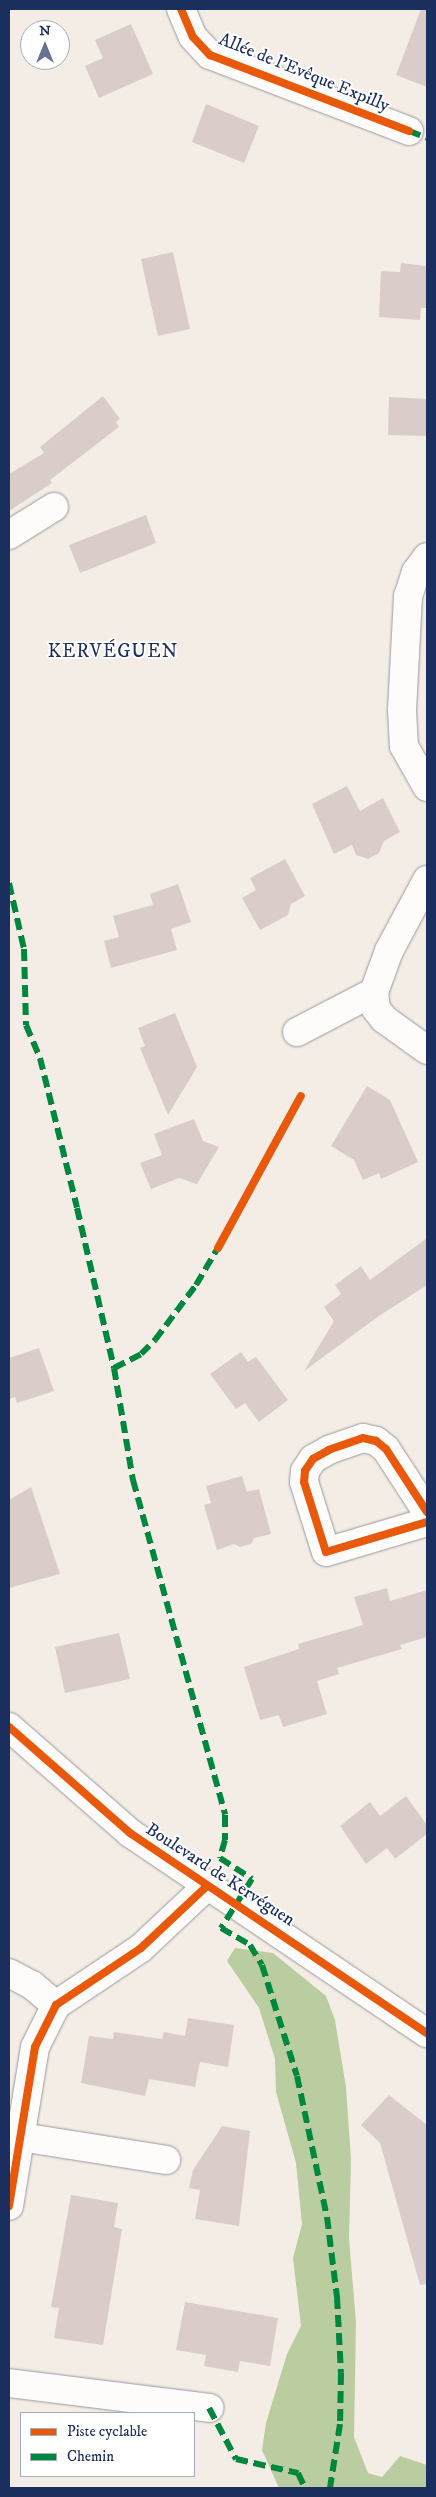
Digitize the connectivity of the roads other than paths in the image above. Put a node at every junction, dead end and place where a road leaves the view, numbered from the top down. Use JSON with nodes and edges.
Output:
{"nodes":[{"id":1,"x":182,"y":9,"type":"edge"},
{"id":2,"x":409,"y":131,"type":"dead end"},
{"id":3,"x":54,"y":507,"type":"dead end"},
{"id":4,"x":9,"y":535,"type":"edge"},
{"id":5,"x":427,"y":557,"type":"edge"},
{"id":6,"x":427,"y":787,"type":"edge"},
{"id":7,"x":427,"y":880,"type":"edge"},
{"id":8,"x":374,"y":992,"type":"junction"},
{"id":9,"x":297,"y":1032,"type":"dead end"},
{"id":10,"x":427,"y":1050,"type":"edge"},
{"id":11,"x":427,"y":1512,"type":"edge"},
{"id":12,"x":427,"y":1522,"type":"edge"},
{"id":13,"x":9,"y":1727,"type":"edge"},
{"id":14,"x":207,"y":1886,"type":"junction"},
{"id":15,"x":9,"y":1973,"type":"edge"},
{"id":16,"x":56,"y":2005,"type":"junction"},
{"id":17,"x":427,"y":2033,"type":"edge"},
{"id":18,"x":21,"y":2137,"type":"junction"},
{"id":19,"x":166,"y":2160,"type":"dead end"},
{"id":20,"x":9,"y":2206,"type":"edge"},
{"id":21,"x":9,"y":2383,"type":"edge"},
{"id":22,"x":210,"y":2408,"type":"dead end"}],
"edges":[{"from":1,"to":2,"type":"street","name":"Allée de l'Evêque Expilly"},
{"from":3,"to":4,"type":"street"},
{"from":5,"to":6,"type":"street"},
{"from":7,"to":8,"type":"street"},
{"from":8,"to":9,"type":"street"},
{"from":8,"to":10,"type":"street"},
{"from":11,"to":12,"type":"street"},
{"from":13,"to":14,"type":"street","name":"Boulevard de Kervéguen"},
{"from":14,"to":16,"type":"street"},
{"from":14,"to":17,"type":"street","name":"Boulevard de Kervéguen"},
{"from":15,"to":16,"type":"street"},
{"from":16,"to":18,"type":"street"},
{"from":18,"to":19,"type":"street"},
{"from":18,"to":20,"type":"street"},
{"from":21,"to":22,"type":"street"}]}
